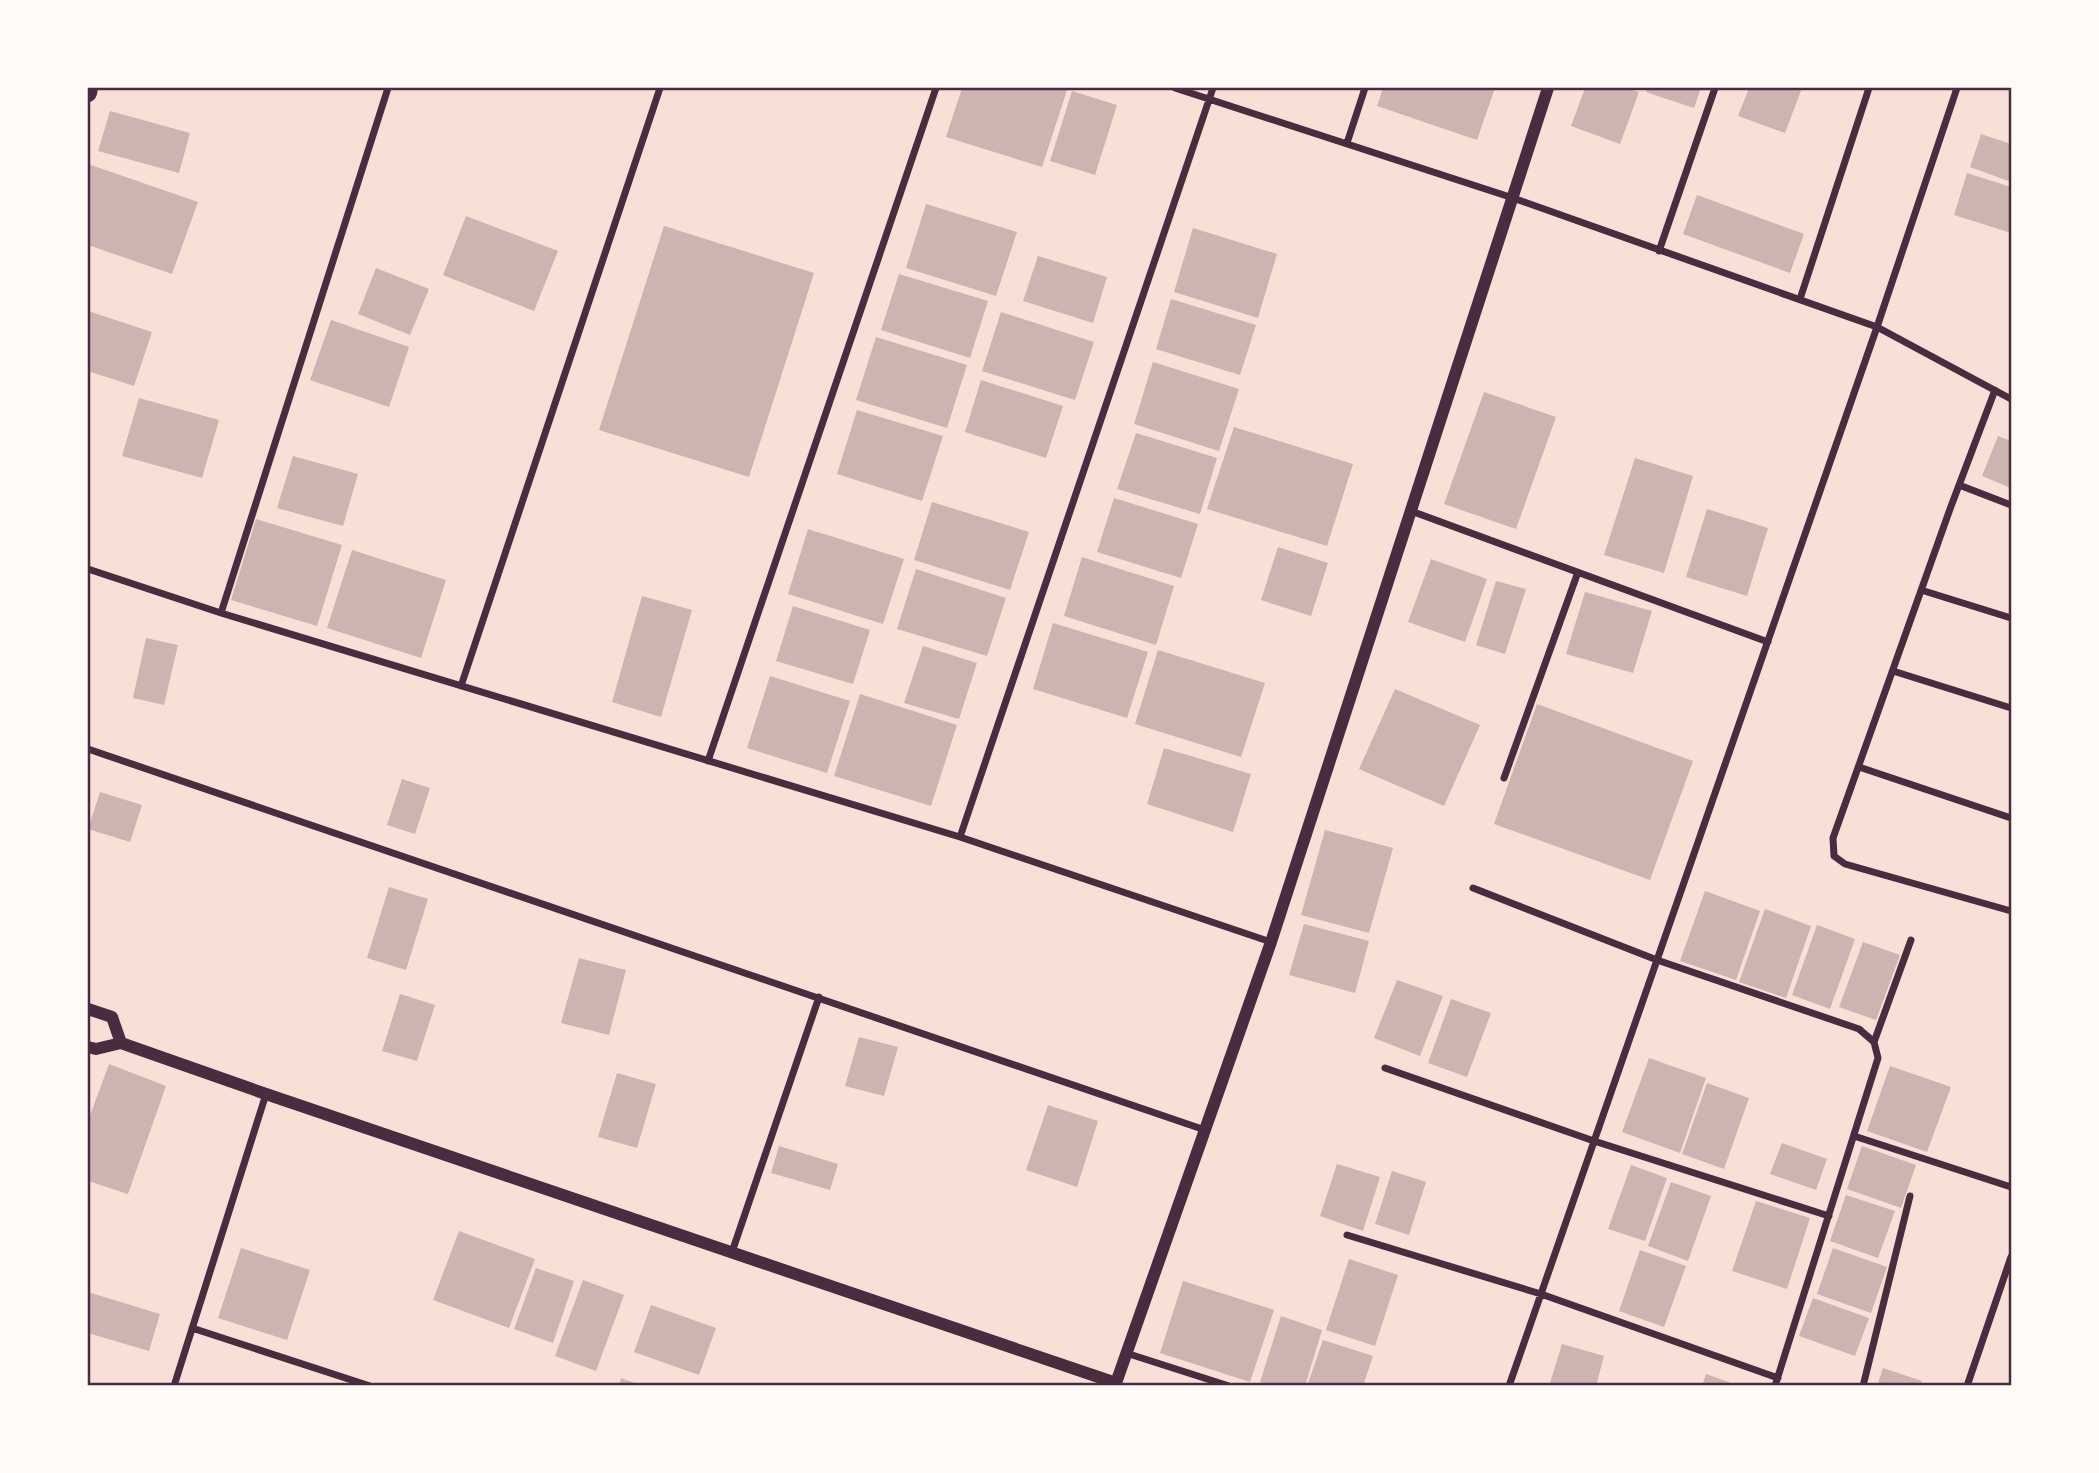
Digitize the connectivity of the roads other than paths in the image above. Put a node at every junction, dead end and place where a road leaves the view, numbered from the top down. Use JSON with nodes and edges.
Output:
{"nodes":[{"id":1,"x":89,"y":88,"type":"edge"},
{"id":2,"x":388,"y":88,"type":"edge"},
{"id":3,"x":660,"y":88,"type":"edge"},
{"id":4,"x":936,"y":88,"type":"edge"},
{"id":5,"x":1175,"y":88,"type":"edge"},
{"id":6,"x":1213,"y":88,"type":"edge"},
{"id":7,"x":1366,"y":88,"type":"edge"},
{"id":8,"x":1548,"y":88,"type":"edge"},
{"id":9,"x":1715,"y":88,"type":"edge"},
{"id":10,"x":1869,"y":88,"type":"edge"},
{"id":11,"x":1957,"y":88,"type":"edge"},
{"id":12,"x":88,"y":93,"type":"edge"},
{"id":13,"x":1209,"y":99,"type":"junction"},
{"id":14,"x":1347,"y":143,"type":"junction"},
{"id":15,"x":1513,"y":198,"type":"junction"},
{"id":16,"x":1658,"y":251,"type":"junction"},
{"id":17,"x":1800,"y":299,"type":"junction"},
{"id":18,"x":1877,"y":327,"type":"junction"},
{"id":19,"x":1995,"y":390,"type":"junction"},
{"id":20,"x":2011,"y":399,"type":"edge"},
{"id":21,"x":1959,"y":485,"type":"junction"},
{"id":22,"x":2011,"y":505,"type":"edge"},
{"id":23,"x":1411,"y":511,"type":"junction"},
{"id":24,"x":88,"y":569,"type":"edge"},
{"id":25,"x":1578,"y":572,"type":"junction"},
{"id":26,"x":1921,"y":590,"type":"junction"},
{"id":27,"x":221,"y":613,"type":"junction"},
{"id":28,"x":2011,"y":618,"type":"edge"},
{"id":29,"x":1768,"y":642,"type":"junction"},
{"id":30,"x":1893,"y":671,"type":"junction"},
{"id":31,"x":461,"y":686,"type":"junction"},
{"id":32,"x":2011,"y":708,"type":"edge"},
{"id":33,"x":88,"y":749,"type":"edge"},
{"id":34,"x":708,"y":761,"type":"junction"},
{"id":35,"x":1858,"y":767,"type":"junction"},
{"id":36,"x":1504,"y":778,"type":"dead end"},
{"id":37,"x":2011,"y":818,"type":"edge"},
{"id":38,"x":960,"y":837,"type":"junction"},
{"id":39,"x":1473,"y":888,"type":"dead end"},
{"id":40,"x":2011,"y":911,"type":"edge"},
{"id":41,"x":1911,"y":940,"type":"dead end"},
{"id":42,"x":1272,"y":942,"type":"junction"},
{"id":43,"x":1657,"y":960,"type":"junction"},
{"id":44,"x":819,"y":997,"type":"junction"},
{"id":45,"x":88,"y":1009,"type":"edge"},
{"id":46,"x":1874,"y":1042,"type":"junction"},
{"id":47,"x":121,"y":1043,"type":"junction"},
{"id":48,"x":88,"y":1047,"type":"edge"},
{"id":49,"x":1385,"y":1068,"type":"dead end"},
{"id":50,"x":266,"y":1094,"type":"junction"},
{"id":51,"x":1205,"y":1130,"type":"junction"},
{"id":52,"x":1854,"y":1136,"type":"junction"},
{"id":53,"x":1594,"y":1141,"type":"junction"},
{"id":54,"x":2011,"y":1187,"type":"edge"},
{"id":55,"x":1910,"y":1196,"type":"dead end"},
{"id":56,"x":1829,"y":1216,"type":"junction"},
{"id":57,"x":1347,"y":1235,"type":"dead end"},
{"id":58,"x":732,"y":1252,"type":"junction"},
{"id":59,"x":2011,"y":1256,"type":"edge"},
{"id":60,"x":1541,"y":1294,"type":"junction"},
{"id":61,"x":192,"y":1328,"type":"junction"},
{"id":62,"x":1126,"y":1353,"type":"junction"},
{"id":63,"x":1776,"y":1382,"type":"edge"},
{"id":64,"x":1115,"y":1384,"type":"edge"},
{"id":65,"x":174,"y":1385,"type":"edge"},
{"id":66,"x":370,"y":1385,"type":"edge"},
{"id":67,"x":1229,"y":1385,"type":"edge"},
{"id":68,"x":1509,"y":1385,"type":"edge"},
{"id":69,"x":1863,"y":1385,"type":"edge"},
{"id":70,"x":1967,"y":1385,"type":"edge"}],
"edges":[{"from":1,"to":12,"type":"main road"},
{"from":2,"to":27,"type":"street"},
{"from":3,"to":31,"type":"street"},
{"from":4,"to":34,"type":"street"},
{"from":5,"to":13,"type":"street"},
{"from":6,"to":13,"type":"street"},
{"from":7,"to":14,"type":"street"},
{"from":8,"to":15,"type":"street"},
{"from":9,"to":16,"type":"street"},
{"from":10,"to":17,"type":"street"},
{"from":11,"to":18,"type":"street"},
{"from":13,"to":14,"type":"street"},
{"from":13,"to":38,"type":"street"},
{"from":14,"to":15,"type":"street"},
{"from":15,"to":16,"type":"street"},
{"from":15,"to":23,"type":"street"},
{"from":16,"to":17,"type":"street"},
{"from":17,"to":18,"type":"street"},
{"from":18,"to":19,"type":"street"},
{"from":18,"to":29,"type":"street"},
{"from":19,"to":20,"type":"street"},
{"from":19,"to":21,"type":"street"},
{"from":21,"to":22,"type":"street"},
{"from":21,"to":26,"type":"street"},
{"from":23,"to":25,"type":"street"},
{"from":23,"to":42,"type":"street"},
{"from":24,"to":27,"type":"street"},
{"from":25,"to":29,"type":"street"},
{"from":25,"to":36,"type":"street"},
{"from":26,"to":28,"type":"street"},
{"from":26,"to":30,"type":"street"},
{"from":27,"to":31,"type":"street"},
{"from":29,"to":43,"type":"street"},
{"from":30,"to":32,"type":"street"},
{"from":30,"to":35,"type":"street"},
{"from":31,"to":34,"type":"street"},
{"from":33,"to":44,"type":"street"},
{"from":34,"to":38,"type":"street"},
{"from":35,"to":37,"type":"street"},
{"from":35,"to":40,"type":"street"},
{"from":38,"to":42,"type":"street"},
{"from":39,"to":43,"type":"street"},
{"from":41,"to":46,"type":"street"},
{"from":42,"to":51,"type":"street"},
{"from":43,"to":46,"type":"street"},
{"from":43,"to":53,"type":"street"},
{"from":44,"to":51,"type":"street"},
{"from":44,"to":58,"type":"street"},
{"from":45,"to":47,"type":"street"},
{"from":46,"to":52,"type":"street"},
{"from":47,"to":48,"type":"street"},
{"from":47,"to":50,"type":"street"},
{"from":49,"to":53,"type":"street"},
{"from":50,"to":58,"type":"street"},
{"from":50,"to":61,"type":"street"},
{"from":51,"to":62,"type":"street"},
{"from":52,"to":54,"type":"street"},
{"from":52,"to":56,"type":"street"},
{"from":53,"to":56,"type":"street"},
{"from":53,"to":60,"type":"street"},
{"from":55,"to":69,"type":"street"},
{"from":56,"to":63,"type":"street"},
{"from":57,"to":60,"type":"street"},
{"from":58,"to":64,"type":"street"},
{"from":59,"to":70,"type":"street"},
{"from":60,"to":63,"type":"street"},
{"from":60,"to":68,"type":"street"},
{"from":61,"to":65,"type":"street"},
{"from":61,"to":66,"type":"street"},
{"from":62,"to":64,"type":"street"},
{"from":62,"to":67,"type":"street"}]}
